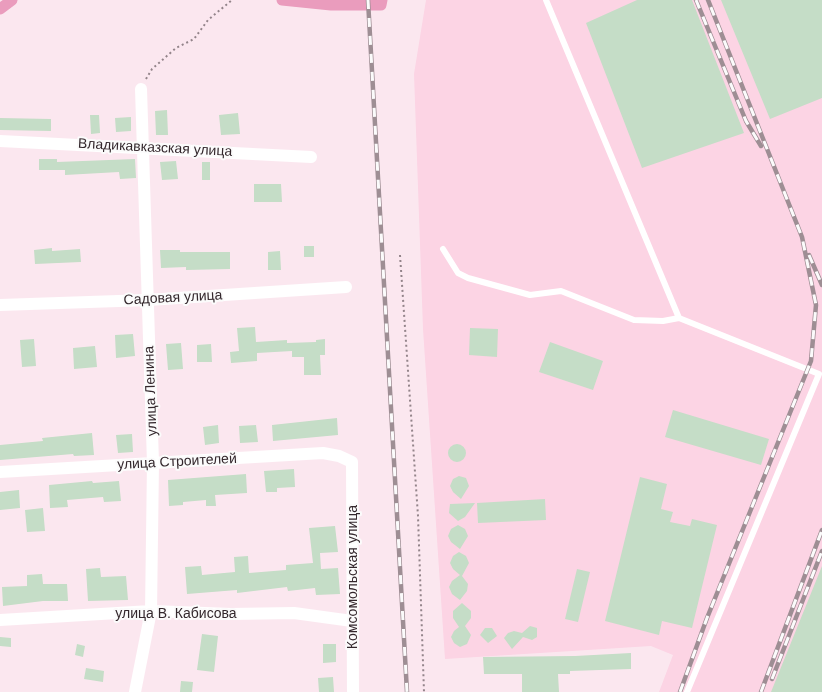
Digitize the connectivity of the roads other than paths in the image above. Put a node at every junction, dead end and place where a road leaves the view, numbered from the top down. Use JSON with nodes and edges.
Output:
{"nodes":[{"id":1,"x":546,"y":0,"type":"edge"},
{"id":2,"x":141,"y":89,"type":"road end"},
{"id":3,"x":0,"y":141,"type":"edge"},
{"id":4,"x":144,"y":147,"type":"junction"},
{"id":5,"x":311,"y":157,"type":"dead end"},
{"id":6,"x":443,"y":249,"type":"dead end"},
{"id":7,"x":346,"y":287,"type":"dead end"},
{"id":8,"x":148,"y":300,"type":"junction"},
{"id":9,"x":0,"y":305,"type":"edge"},
{"id":10,"x":678,"y":318,"type":"junction"},
{"id":11,"x":352,"y":462,"type":"joint"},
{"id":12,"x":153,"y":463,"type":"junction"},
{"id":13,"x":0,"y":472,"type":"edge"},
{"id":14,"x":151,"y":611,"type":"junction"},
{"id":15,"x":0,"y":620,"type":"edge"},
{"id":16,"x":352,"y":621,"type":"junction"},
{"id":17,"x":135,"y":692,"type":"edge"},
{"id":18,"x":353,"y":692,"type":"edge"},
{"id":19,"x":687,"y":692,"type":"edge"}],
"edges":[{"from":1,"to":10,"type":"lane"},
{"from":2,"to":4,"type":"street","name":"улица Ленина"},
{"from":3,"to":4,"type":"street","name":"Владикавказская улица"},
{"from":4,"to":5,"type":"street","name":"Владикавказская улица"},
{"from":4,"to":8,"type":"street","name":"улица Ленина"},
{"from":6,"to":10,"type":"lane"},
{"from":7,"to":8,"type":"street","name":"Садовая улица"},
{"from":8,"to":9,"type":"street","name":"Садовая улица"},
{"from":8,"to":12,"type":"street","name":"улица Ленина"},
{"from":10,"to":19,"type":"lane"},
{"from":11,"to":12,"type":"street","name":"улица Строителей"},
{"from":11,"to":16,"type":"street","name":"Комсомольская улица"},
{"from":12,"to":13,"type":"street","name":"улица Строителей"},
{"from":12,"to":14,"type":"street","name":"улица Ленина"},
{"from":14,"to":15,"type":"street","name":"улица В. Кабисова"},
{"from":14,"to":16,"type":"street","name":"улица В. Кабисова"},
{"from":14,"to":17,"type":"street","name":"улица Ленина"},
{"from":16,"to":18,"type":"street","name":"Комсомольская улица"}]}
